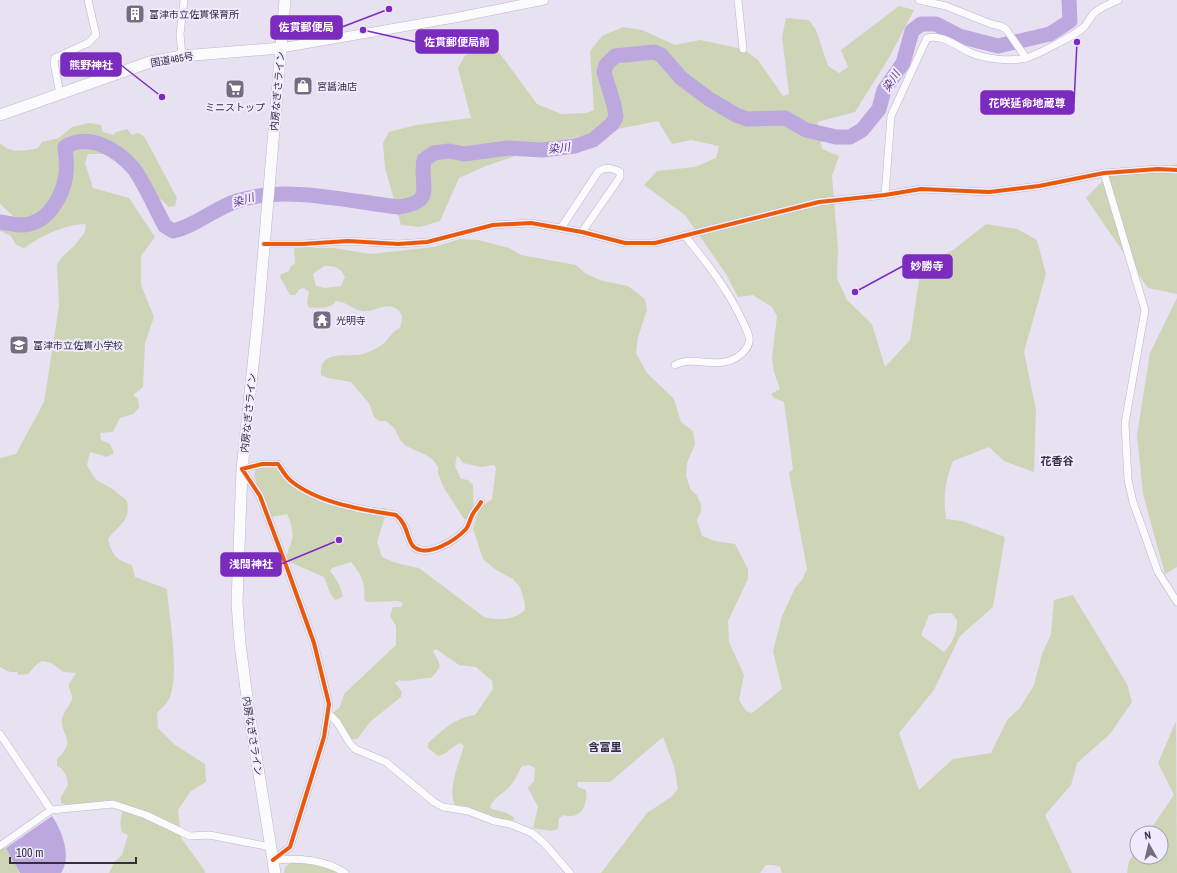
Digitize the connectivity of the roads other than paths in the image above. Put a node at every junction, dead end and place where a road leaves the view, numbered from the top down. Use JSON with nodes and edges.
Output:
{"nodes":[{"id":1,"x":88,"y":0,"type":"edge"},
{"id":2,"x":184,"y":0,"type":"edge"},
{"id":3,"x":285,"y":0,"type":"edge"},
{"id":4,"x":544,"y":0,"type":"edge"},
{"id":5,"x":738,"y":0,"type":"edge"},
{"id":6,"x":919,"y":0,"type":"edge"},
{"id":7,"x":1118,"y":0,"type":"edge"},
{"id":8,"x":281,"y":48,"type":"junction"},
{"id":9,"x":743,"y":49,"type":"dead end"},
{"id":10,"x":182,"y":56,"type":"junction"},
{"id":11,"x":1025,"y":56,"type":"junction"},
{"id":12,"x":60,"y":94,"type":"junction"},
{"id":13,"x":0,"y":115,"type":"edge"},
{"id":14,"x":1177,"y":170,"type":"edge"},
{"id":15,"x":1104,"y":173,"type":"junction"},
{"id":16,"x":885,"y":195,"type":"junction"},
{"id":17,"x":561,"y":228,"type":"junction"},
{"id":18,"x":582,"y":232,"type":"junction"},
{"id":19,"x":686,"y":237,"type":"junction"},
{"id":20,"x":264,"y":244,"type":"junction"},
{"id":21,"x":675,"y":365,"type":"dead end"},
{"id":22,"x":242,"y":470,"type":"junction"},
{"id":23,"x":481,"y":502,"type":"dead end"},
{"id":24,"x":1177,"y":602,"type":"edge"},
{"id":25,"x":329,"y":714,"type":"junction"},
{"id":26,"x":0,"y":734,"type":"edge"},
{"id":27,"x":51,"y":810,"type":"junction"},
{"id":28,"x":0,"y":846,"type":"edge"},
{"id":29,"x":271,"y":847,"type":"junction"},
{"id":30,"x":273,"y":860,"type":"junction"},
{"id":31,"x":275,"y":873,"type":"edge"},
{"id":32,"x":345,"y":873,"type":"edge"},
{"id":33,"x":570,"y":873,"type":"edge"}],
"edges":[{"from":1,"to":12,"type":"street"},
{"from":2,"to":10,"type":"street"},
{"from":3,"to":8,"type":"highway","name":"内房なぎさライン"},
{"from":4,"to":8,"type":"main road"},
{"from":5,"to":9,"type":"street"},
{"from":6,"to":11,"type":"street"},
{"from":7,"to":11,"type":"street"},
{"from":8,"to":10,"type":"highway","name":"国道465号"},
{"from":8,"to":20,"type":"highway","name":"内房なぎさライン"},
{"from":10,"to":12,"type":"highway","name":"国道465号"},
{"from":11,"to":16,"type":"street"},
{"from":12,"to":13,"type":"highway","name":"国道465号"},
{"from":14,"to":15,"type":"street"},
{"from":15,"to":16,"type":"street"},
{"from":15,"to":24,"type":"street"},
{"from":16,"to":19,"type":"street"},
{"from":17,"to":18,"type":"street"},
{"from":17,"to":18,"type":"street"},
{"from":17,"to":20,"type":"street"},
{"from":18,"to":19,"type":"street"},
{"from":19,"to":21,"type":"street"},
{"from":20,"to":22,"type":"highway","name":"内房なぎさライン"},
{"from":22,"to":23,"type":"street"},
{"from":22,"to":25,"type":"street"},
{"from":22,"to":29,"type":"highway","name":"内房なぎさライン"},
{"from":25,"to":30,"type":"street"},
{"from":25,"to":33,"type":"street"},
{"from":26,"to":27,"type":"street"},
{"from":27,"to":28,"type":"street"},
{"from":27,"to":29,"type":"street"},
{"from":29,"to":30,"type":"highway","name":"内房なぎさライン"},
{"from":30,"to":31,"type":"highway","name":"内房なぎさライン"},
{"from":30,"to":32,"type":"street"}]}
